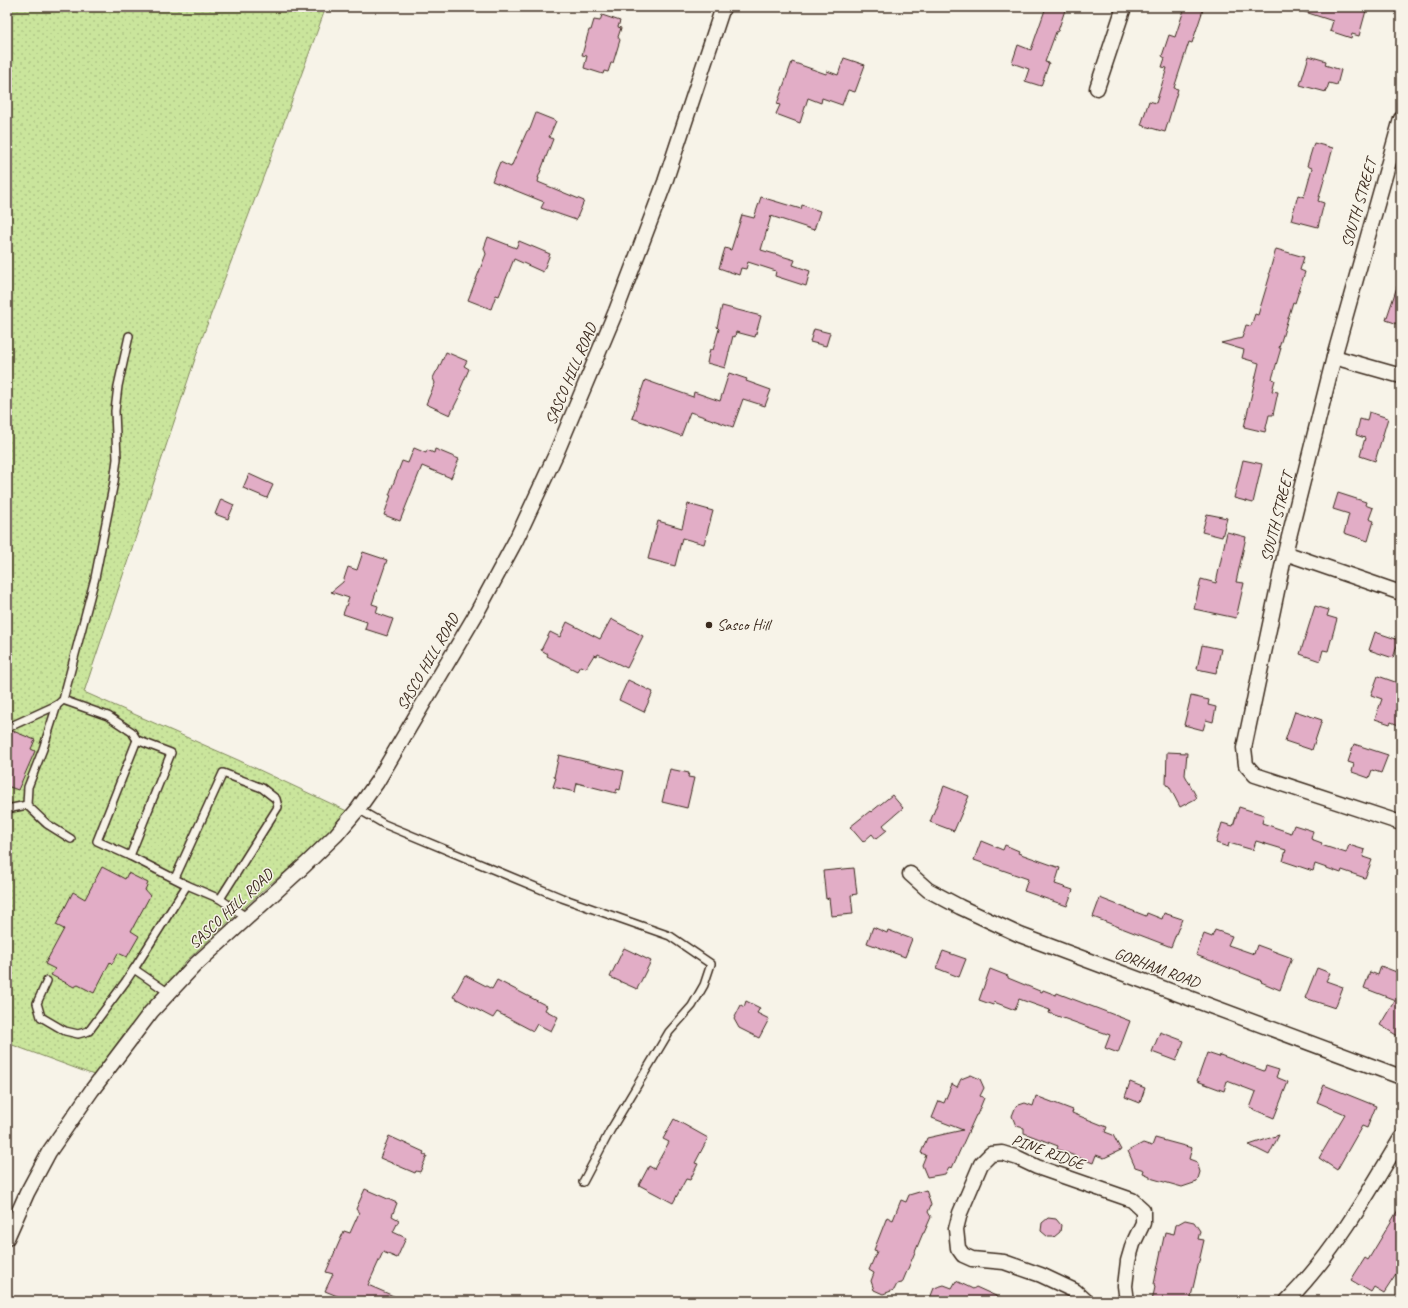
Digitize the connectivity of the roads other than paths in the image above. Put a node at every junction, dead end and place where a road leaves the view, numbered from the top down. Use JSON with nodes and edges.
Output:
{"nodes":[{"id":1,"x":723,"y":7,"type":"edge"},
{"id":2,"x":1124,"y":7,"type":"edge"},
{"id":3,"x":1097,"y":88,"type":"dead end"},
{"id":4,"x":1401,"y":119,"type":"edge"},
{"id":5,"x":129,"y":336,"type":"dead end"},
{"id":6,"x":1334,"y":357,"type":"junction"},
{"id":7,"x":1401,"y":376,"type":"edge"},
{"id":8,"x":1285,"y":553,"type":"junction"},
{"id":9,"x":1401,"y":593,"type":"edge"},
{"id":10,"x":60,"y":702,"type":"junction"},
{"id":11,"x":7,"y":728,"type":"edge"},
{"id":12,"x":137,"y":740,"type":"junction"},
{"id":13,"x":27,"y":806,"type":"junction"},
{"id":14,"x":7,"y":809,"type":"edge"},
{"id":15,"x":358,"y":809,"type":"junction"},
{"id":16,"x":1401,"y":823,"type":"edge"},
{"id":17,"x":71,"y":839,"type":"dead end"},
{"id":18,"x":130,"y":856,"type":"junction"},
{"id":19,"x":910,"y":874,"type":"dead end"},
{"id":20,"x":175,"y":878,"type":"junction"},
{"id":21,"x":187,"y":885,"type":"junction"},
{"id":22,"x":220,"y":899,"type":"junction"},
{"id":23,"x":246,"y":917,"type":"junction"},
{"id":24,"x":134,"y":969,"type":"junction"},
{"id":25,"x":47,"y":981,"type":"dead end"},
{"id":26,"x":169,"y":993,"type":"junction"},
{"id":27,"x":1401,"y":1077,"type":"edge"},
{"id":28,"x":1401,"y":1138,"type":"edge"},
{"id":29,"x":583,"y":1182,"type":"dead end"},
{"id":30,"x":7,"y":1238,"type":"edge"},
{"id":31,"x":1086,"y":1301,"type":"edge"},
{"id":32,"x":1126,"y":1301,"type":"edge"},
{"id":33,"x":1288,"y":1301,"type":"edge"}],
"edges":[{"from":1,"to":15,"type":"street","name":"SASCO HILL ROAD"},
{"from":2,"to":3,"type":"street"},
{"from":4,"to":6,"type":"street","name":"SOUTH STREET"},
{"from":5,"to":10,"type":"lane"},
{"from":6,"to":7,"type":"street"},
{"from":6,"to":8,"type":"street","name":"SOUTH STREET"},
{"from":8,"to":9,"type":"street"},
{"from":8,"to":16,"type":"street","name":"SOUTH STREET"},
{"from":10,"to":11,"type":"lane"},
{"from":10,"to":12,"type":"lane"},
{"from":10,"to":13,"type":"lane"},
{"from":12,"to":18,"type":"lane"},
{"from":12,"to":18,"type":"lane"},
{"from":13,"to":14,"type":"lane"},
{"from":13,"to":17,"type":"lane"},
{"from":15,"to":23,"type":"street","name":"SASCO HILL ROAD"},
{"from":15,"to":29,"type":"lane"},
{"from":18,"to":20,"type":"lane"},
{"from":19,"to":27,"type":"street","name":"GORHAM ROAD"},
{"from":20,"to":21,"type":"lane"},
{"from":20,"to":22,"type":"lane"},
{"from":21,"to":22,"type":"lane"},
{"from":21,"to":24,"type":"lane"},
{"from":22,"to":23,"type":"lane"},
{"from":23,"to":26,"type":"street","name":"SASCO HILL ROAD"},
{"from":24,"to":25,"type":"lane"},
{"from":24,"to":26,"type":"lane"},
{"from":26,"to":30,"type":"street","name":"SASCO HILL ROAD"},
{"from":28,"to":33,"type":"street"},
{"from":31,"to":32,"type":"street","name":"PINE RIDGE"}]}
